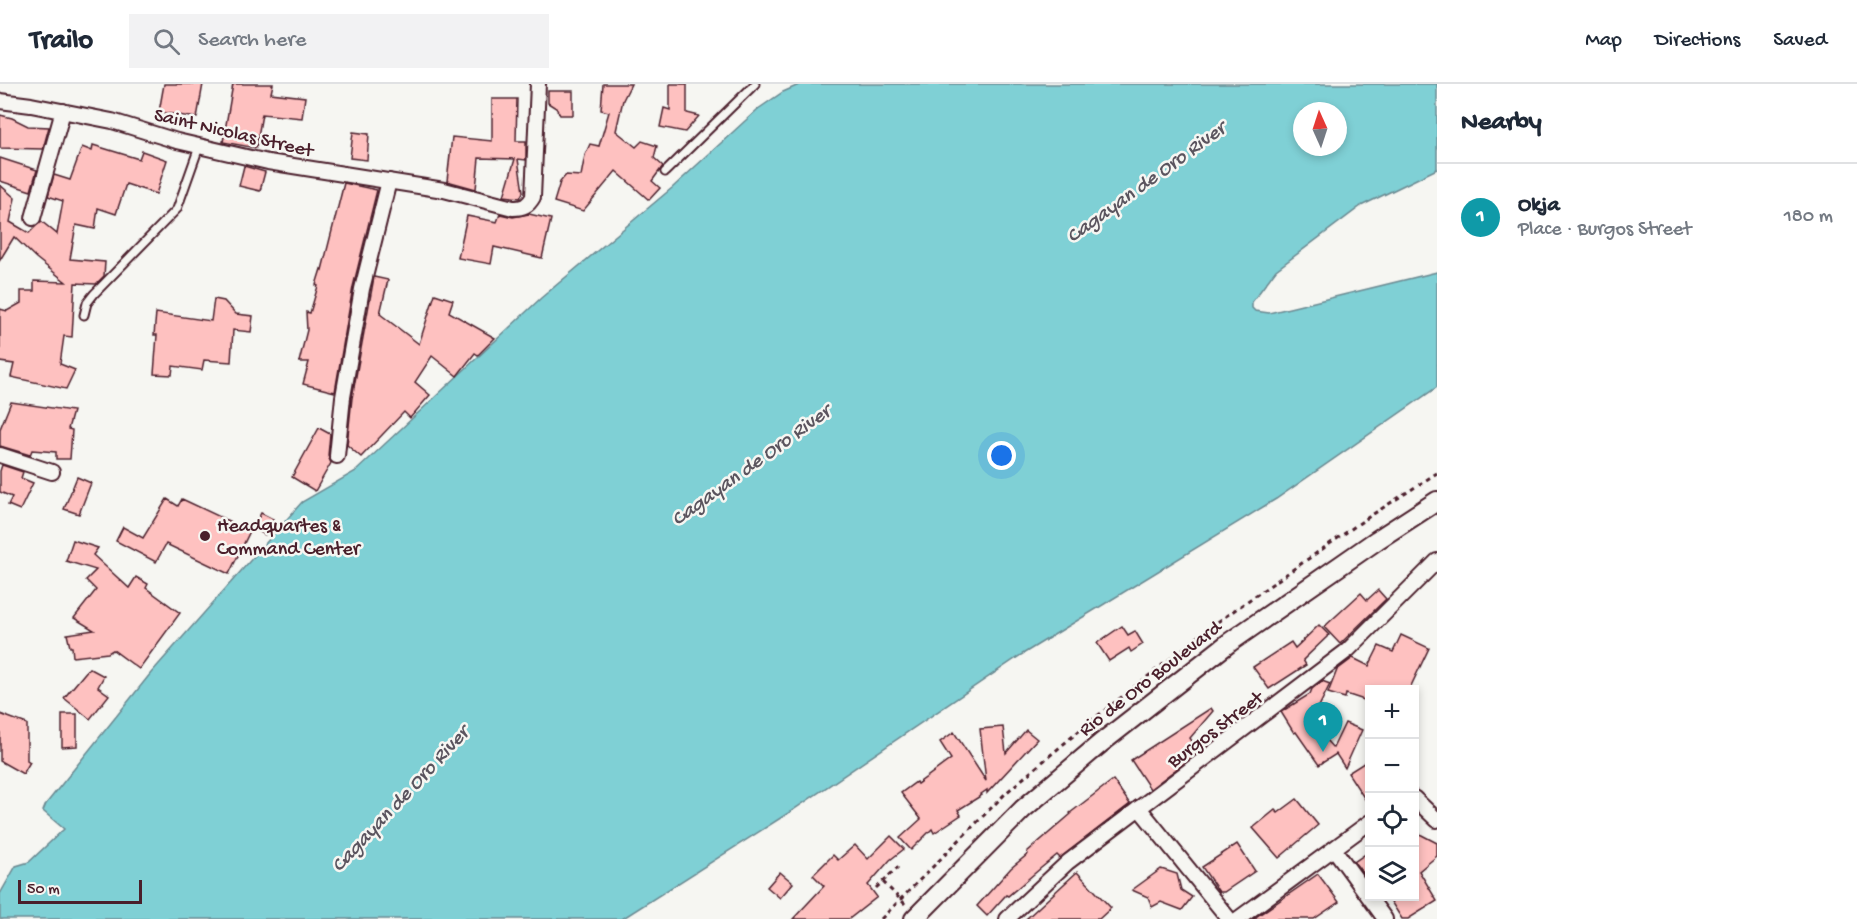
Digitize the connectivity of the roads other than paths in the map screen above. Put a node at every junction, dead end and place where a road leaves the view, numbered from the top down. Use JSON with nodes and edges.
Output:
{"nodes":[{"id":1,"x":538,"y":84,"type":"edge"},
{"id":2,"x":755,"y":84,"type":"edge"},
{"id":3,"x":0,"y":101,"type":"edge"},
{"id":4,"x":63,"y":111,"type":"junction"},
{"id":5,"x":200,"y":147,"type":"junction"},
{"id":6,"x":665,"y":172,"type":"dead end"},
{"id":7,"x":389,"y":181,"type":"junction"},
{"id":8,"x":33,"y":218,"type":"dead end"},
{"id":9,"x":84,"y":315,"type":"dead end"},
{"id":10,"x":0,"y":455,"type":"edge"},
{"id":11,"x":337,"y":456,"type":"dead end"},
{"id":12,"x":52,"y":472,"type":"dead end"},
{"id":13,"x":1437,"y":501,"type":"edge"},
{"id":14,"x":1437,"y":561,"type":"edge"},
{"id":15,"x":1419,"y":803,"type":"edge"},
{"id":16,"x":1139,"y":808,"type":"junction"},
{"id":17,"x":1437,"y":820,"type":"edge"},
{"id":18,"x":1365,"y":826,"type":"edge"},
{"id":19,"x":1334,"y":849,"type":"junction"},
{"id":20,"x":914,"y":919,"type":"edge"},
{"id":21,"x":1007,"y":919,"type":"edge"},
{"id":22,"x":1229,"y":919,"type":"edge"},
{"id":23,"x":1238,"y":919,"type":"edge"},
{"id":24,"x":1386,"y":919,"type":"edge"}],
"edges":[{"from":1,"to":7,"type":"street","name":"Saint Nicolas Street"},
{"from":2,"to":6,"type":"lane"},
{"from":3,"to":4,"type":"street","name":"Saint Nicolas Street"},
{"from":4,"to":5,"type":"street","name":"Saint Nicolas Street"},
{"from":4,"to":8,"type":"street"},
{"from":5,"to":7,"type":"street","name":"Saint Nicolas Street"},
{"from":5,"to":9,"type":"lane"},
{"from":7,"to":11,"type":"street"},
{"from":10,"to":12,"type":"street"},
{"from":13,"to":20,"type":"main road","name":"Rio de Oro Boulevard"},
{"from":14,"to":16,"type":"street","name":"Burgos Street"},
{"from":15,"to":17,"type":"street"},
{"from":16,"to":21,"type":"street","name":"Burgos Street"},
{"from":16,"to":22,"type":"street"},
{"from":18,"to":19,"type":"street"},
{"from":19,"to":23,"type":"street"},
{"from":19,"to":24,"type":"street"}]}
